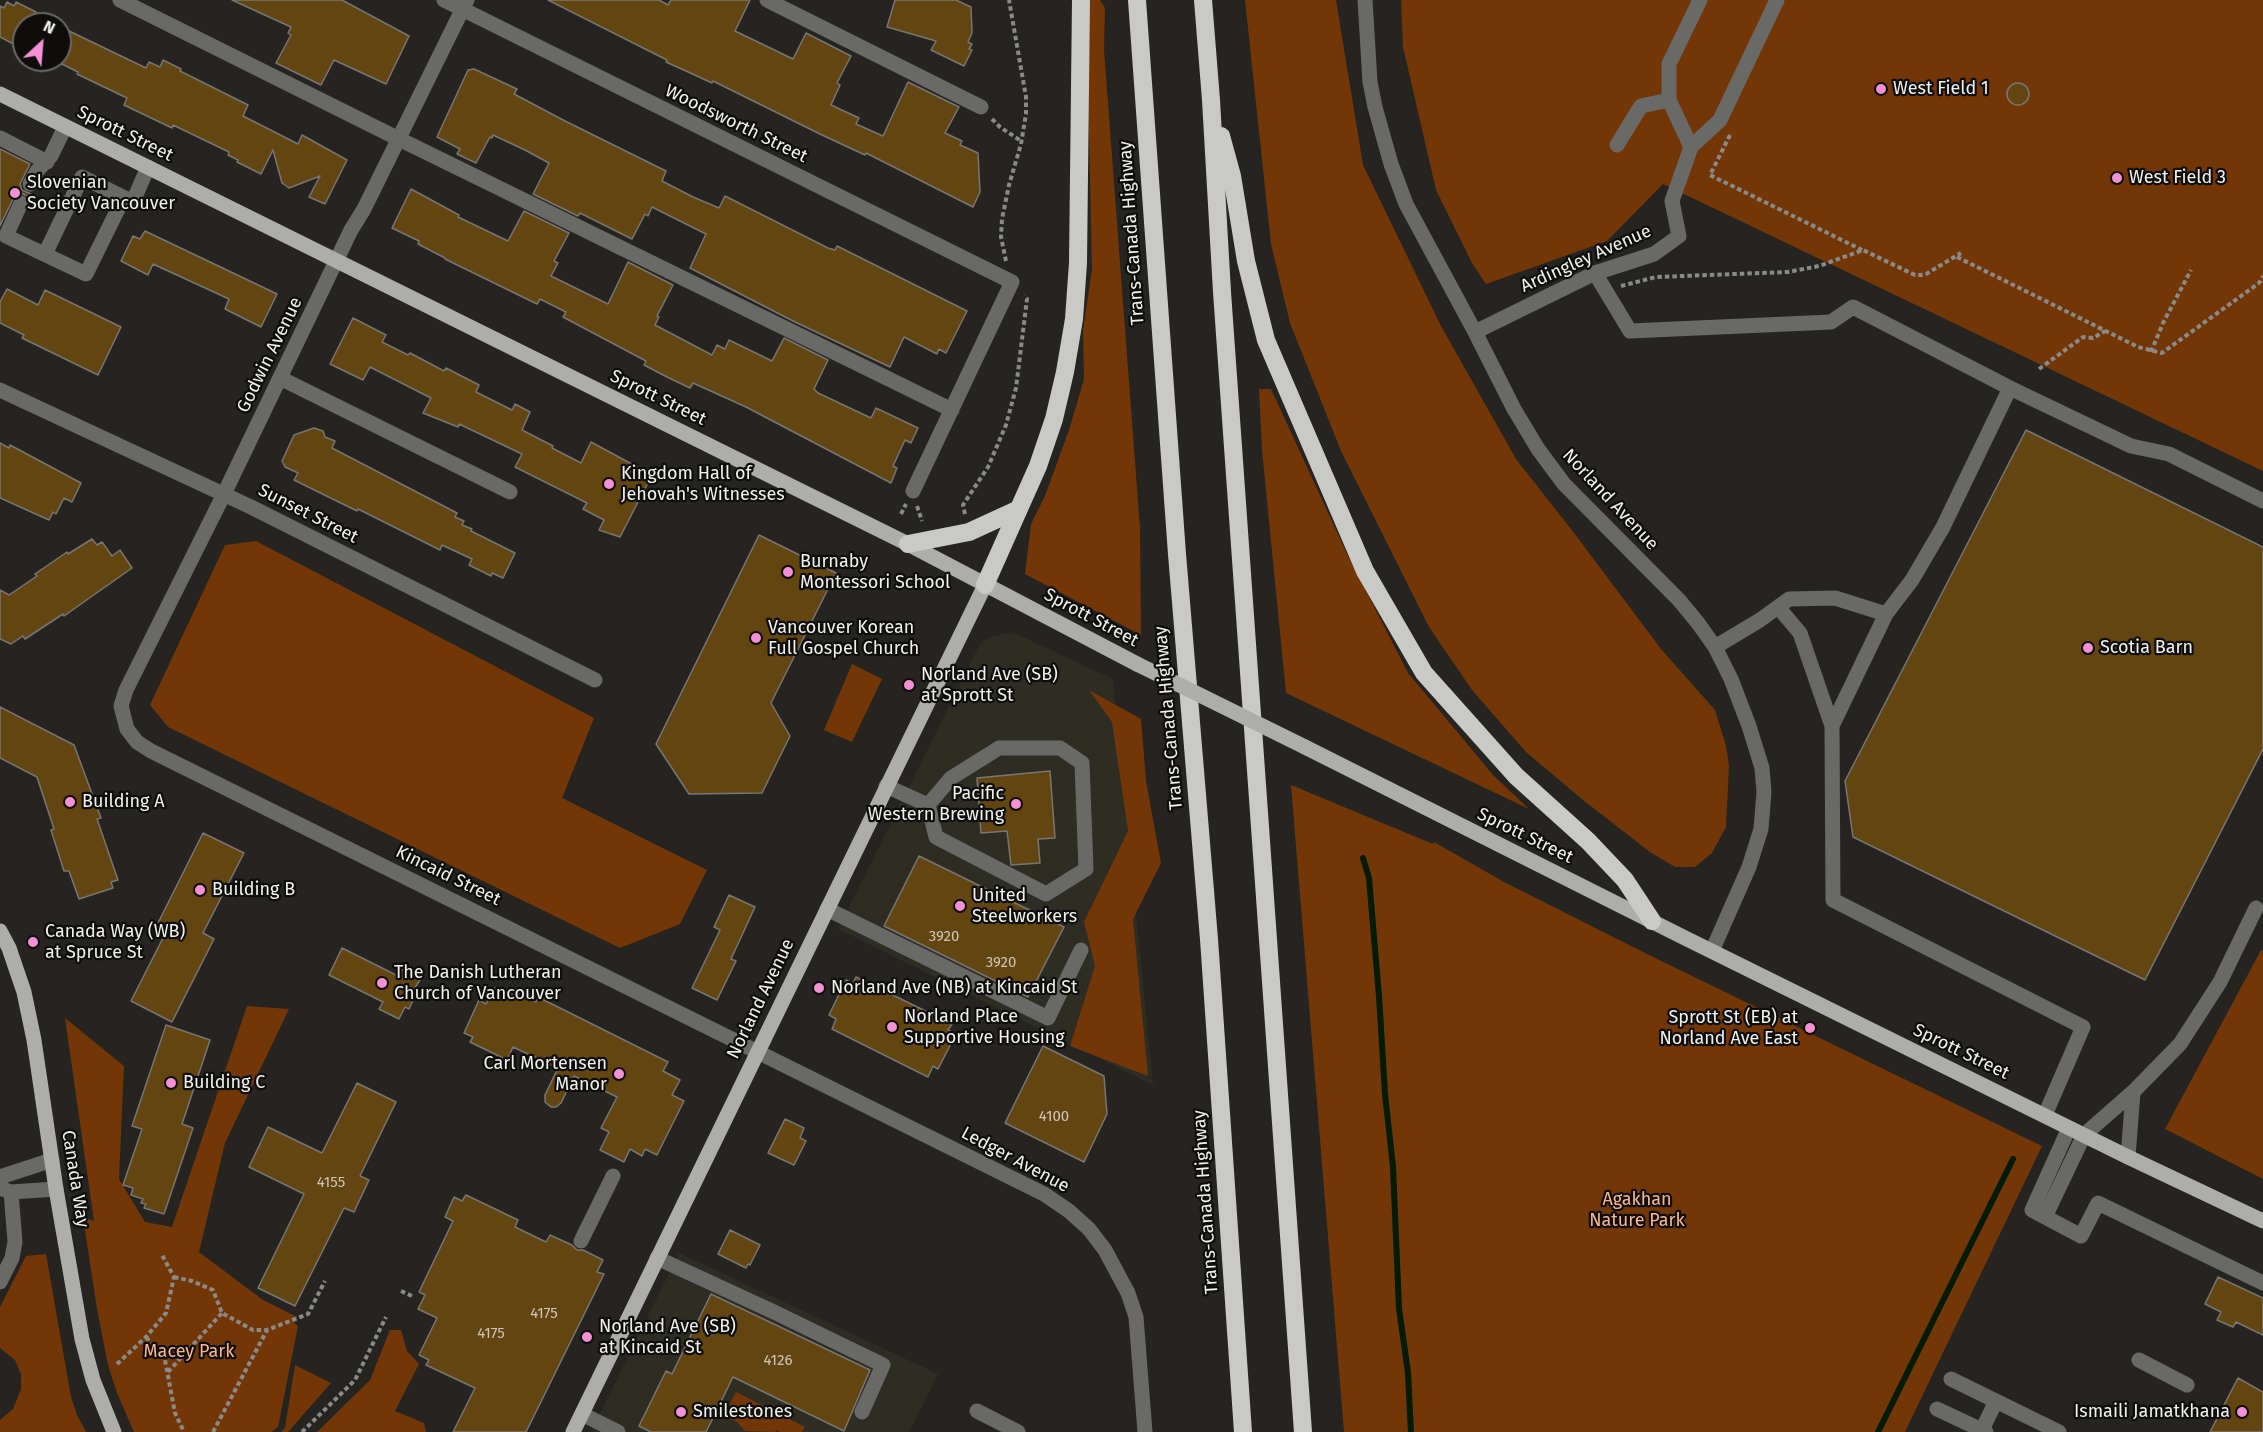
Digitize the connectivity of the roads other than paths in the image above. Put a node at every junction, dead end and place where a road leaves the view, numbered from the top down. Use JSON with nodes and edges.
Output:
{"nodes":[{"id":1,"x":120,"y":0,"type":"edge"},
{"id":2,"x":444,"y":0,"type":"edge"},
{"id":3,"x":767,"y":0,"type":"edge"},
{"id":4,"x":1081,"y":0,"type":"edge"},
{"id":5,"x":1137,"y":0,"type":"edge"},
{"id":6,"x":1203,"y":0,"type":"edge"},
{"id":7,"x":1365,"y":0,"type":"edge"},
{"id":8,"x":1700,"y":0,"type":"edge"},
{"id":9,"x":1777,"y":0,"type":"edge"},
{"id":10,"x":465,"y":5,"type":"edge"},
{"id":11,"x":0,"y":94,"type":"edge"},
{"id":12,"x":1211,"y":100,"type":"junction"},
{"id":13,"x":1669,"y":100,"type":"junction"},
{"id":14,"x":981,"y":107,"type":"road end"},
{"id":15,"x":65,"y":126,"type":"junction"},
{"id":16,"x":0,"y":138,"type":"edge"},
{"id":17,"x":399,"y":139,"type":"junction"},
{"id":18,"x":1617,"y":145,"type":"dead end"},
{"id":19,"x":1691,"y":147,"type":"junction"},
{"id":20,"x":46,"y":162,"type":"junction"},
{"id":21,"x":148,"y":167,"type":"junction"},
{"id":22,"x":30,"y":184,"type":"dead end"},
{"id":23,"x":129,"y":200,"type":"junction"},
{"id":24,"x":21,"y":203,"type":"dead end"},
{"id":25,"x":45,"y":254,"type":"junction"},
{"id":26,"x":338,"y":260,"type":"junction"},
{"id":27,"x":1595,"y":273,"type":"junction"},
{"id":28,"x":1475,"y":332,"type":"junction"},
{"id":29,"x":280,"y":378,"type":"junction"},
{"id":30,"x":2010,"y":388,"type":"junction"},
{"id":31,"x":0,"y":390,"type":"edge"},
{"id":32,"x":952,"y":410,"type":"junction"},
{"id":33,"x":913,"y":491,"type":"dead end"},
{"id":34,"x":510,"y":492,"type":"dead end"},
{"id":35,"x":224,"y":494,"type":"junction"},
{"id":36,"x":2263,"y":501,"type":"edge"},
{"id":37,"x":1017,"y":510,"type":"junction"},
{"id":38,"x":908,"y":544,"type":"junction"},
{"id":39,"x":985,"y":585,"type":"junction"},
{"id":40,"x":1778,"y":607,"type":"junction"},
{"id":41,"x":1886,"y":614,"type":"junction"},
{"id":42,"x":1715,"y":647,"type":"junction"},
{"id":43,"x":595,"y":680,"type":"dead end"},
{"id":44,"x":1832,"y":726,"type":"junction"},
{"id":45,"x":127,"y":729,"type":"joint"},
{"id":46,"x":886,"y":786,"type":"junction"},
{"id":47,"x":928,"y":805,"type":"junction"},
{"id":48,"x":2256,"y":908,"type":"dead end"},
{"id":49,"x":827,"y":909,"type":"junction"},
{"id":50,"x":1652,"y":921,"type":"junction"},
{"id":51,"x":0,"y":931,"type":"edge"},
{"id":52,"x":1081,"y":950,"type":"dead end"},
{"id":53,"x":1712,"y":951,"type":"junction"},
{"id":54,"x":757,"y":1052,"type":"junction"},
{"id":55,"x":2133,"y":1092,"type":"junction"},
{"id":56,"x":2045,"y":1116,"type":"junction"},
{"id":57,"x":2069,"y":1128,"type":"junction"},
{"id":58,"x":2084,"y":1135,"type":"junction"},
{"id":59,"x":2128,"y":1156,"type":"junction"},
{"id":60,"x":51,"y":1160,"type":"junction"},
{"id":61,"x":613,"y":1176,"type":"dead end"},
{"id":62,"x":0,"y":1177,"type":"edge"},
{"id":63,"x":56,"y":1189,"type":"junction"},
{"id":64,"x":5,"y":1190,"type":"edge"},
{"id":65,"x":2038,"y":1213,"type":"junction"},
{"id":66,"x":2263,"y":1221,"type":"edge"},
{"id":67,"x":581,"y":1241,"type":"dead end"},
{"id":68,"x":657,"y":1258,"type":"junction"},
{"id":69,"x":0,"y":1282,"type":"edge"},
{"id":70,"x":2263,"y":1283,"type":"edge"},
{"id":71,"x":2139,"y":1360,"type":"dead end"},
{"id":72,"x":1951,"y":1379,"type":"dead end"},
{"id":73,"x":2187,"y":1385,"type":"dead end"},
{"id":74,"x":1996,"y":1401,"type":"junction"},
{"id":75,"x":1937,"y":1409,"type":"dead end"},
{"id":76,"x":977,"y":1411,"type":"dead end"},
{"id":77,"x":862,"y":1412,"type":"dead end"},
{"id":78,"x":582,"y":1414,"type":"junction"},
{"id":79,"x":1984,"y":1431,"type":"edge"},
{"id":80,"x":114,"y":1432,"type":"edge"},
{"id":81,"x":573,"y":1432,"type":"edge"},
{"id":82,"x":618,"y":1432,"type":"edge"},
{"id":83,"x":1018,"y":1432,"type":"edge"},
{"id":84,"x":1145,"y":1432,"type":"edge"},
{"id":85,"x":1243,"y":1432,"type":"edge"},
{"id":86,"x":1303,"y":1432,"type":"edge"},
{"id":87,"x":2059,"y":1432,"type":"edge"}],
"edges":[{"from":1,"to":17,"type":"street"},
{"from":2,"to":10,"type":"street","name":"Woodsworth Street"},
{"from":3,"to":14,"type":"street"},
{"from":4,"to":37,"type":"highway"},
{"from":5,"to":85,"type":"highway","name":"Trans-Canada Highway"},
{"from":6,"to":12,"type":"highway"},
{"from":7,"to":28,"type":"street","name":"Norland Avenue"},
{"from":8,"to":13,"type":"street"},
{"from":9,"to":19,"type":"street"},
{"from":10,"to":17,"type":"street","name":"Godwin Avenue"},
{"from":10,"to":32,"type":"street","name":"Woodsworth Street"},
{"from":11,"to":15,"type":"main road","name":"Sprott Street"},
{"from":12,"to":50,"type":"highway"},
{"from":12,"to":86,"type":"highway"},
{"from":13,"to":18,"type":"street"},
{"from":13,"to":19,"type":"street"},
{"from":15,"to":20,"type":"street"},
{"from":15,"to":21,"type":"main road","name":"Sprott Street"},
{"from":16,"to":20,"type":"street"},
{"from":17,"to":26,"type":"street","name":"Godwin Avenue"},
{"from":17,"to":32,"type":"street"},
{"from":19,"to":27,"type":"street","name":"Ardingley Avenue"},
{"from":20,"to":22,"type":"street"},
{"from":21,"to":23,"type":"street"},
{"from":21,"to":26,"type":"main road","name":"Sprott Street"},
{"from":23,"to":25,"type":"street"},
{"from":23,"to":25,"type":"street"},
{"from":24,"to":25,"type":"street"},
{"from":26,"to":29,"type":"street","name":"Godwin Avenue"},
{"from":26,"to":38,"type":"main road","name":"Sprott Street"},
{"from":27,"to":28,"type":"street","name":"Ardingley Avenue"},
{"from":27,"to":30,"type":"street"},
{"from":28,"to":42,"type":"street","name":"Norland Avenue"},
{"from":29,"to":34,"type":"street"},
{"from":29,"to":35,"type":"street","name":"Godwin Avenue"},
{"from":30,"to":36,"type":"street"},
{"from":30,"to":41,"type":"street"},
{"from":31,"to":35,"type":"street","name":"Sunset Street"},
{"from":32,"to":33,"type":"street"},
{"from":35,"to":43,"type":"street","name":"Sunset Street"},
{"from":35,"to":45,"type":"street","name":"Godwin Avenue"},
{"from":37,"to":38,"type":"highway"},
{"from":37,"to":39,"type":"highway"},
{"from":38,"to":39,"type":"main road","name":"Sprott Street"},
{"from":39,"to":46,"type":"main road","name":"Norland Avenue"},
{"from":39,"to":50,"type":"main road","name":"Sprott Street","bridge":true},
{"from":40,"to":41,"type":"street"},
{"from":40,"to":42,"type":"street"},
{"from":40,"to":44,"type":"street"},
{"from":41,"to":44,"type":"street"},
{"from":42,"to":53,"type":"street","name":"Norland Avenue"},
{"from":44,"to":56,"type":"street"},
{"from":45,"to":54,"type":"street","name":"Kincaid Street"},
{"from":46,"to":47,"type":"street"},
{"from":46,"to":49,"type":"main road","name":"Norland Avenue"},
{"from":47,"to":47,"type":"street"},
{"from":48,"to":55,"type":"street"},
{"from":49,"to":52,"type":"street"},
{"from":49,"to":54,"type":"main road","name":"Norland Avenue"},
{"from":50,"to":53,"type":"main road","name":"Sprott Street"},
{"from":51,"to":60,"type":"main road","name":"Canada Way"},
{"from":53,"to":56,"type":"main road","name":"Sprott Street"},
{"from":54,"to":68,"type":"main road","name":"Norland Avenue"},
{"from":54,"to":84,"type":"street","name":"Ledger Avenue"},
{"from":55,"to":58,"type":"street"},
{"from":55,"to":59,"type":"street"},
{"from":56,"to":57,"type":"main road","name":"Sprott Street"},
{"from":57,"to":58,"type":"main road","name":"Sprott Street"},
{"from":57,"to":65,"type":"street"},
{"from":58,"to":59,"type":"main road","name":"Sprott Street"},
{"from":58,"to":65,"type":"street"},
{"from":59,"to":66,"type":"main road","name":"Sprott Street"},
{"from":60,"to":62,"type":"street"},
{"from":60,"to":63,"type":"main road","name":"Canada Way"},
{"from":61,"to":67,"type":"street"},
{"from":63,"to":64,"type":"street"},
{"from":63,"to":80,"type":"main road","name":"Canada Way"},
{"from":64,"to":69,"type":"street"},
{"from":65,"to":70,"type":"street"},
{"from":68,"to":77,"type":"street"},
{"from":68,"to":78,"type":"main road","name":"Norland Avenue"},
{"from":71,"to":73,"type":"street"},
{"from":72,"to":74,"type":"street"},
{"from":74,"to":79,"type":"street"},
{"from":74,"to":87,"type":"street"},
{"from":75,"to":79,"type":"street"},
{"from":76,"to":83,"type":"street"},
{"from":78,"to":81,"type":"main road","name":"Norland Avenue"},
{"from":78,"to":82,"type":"street"}]}
